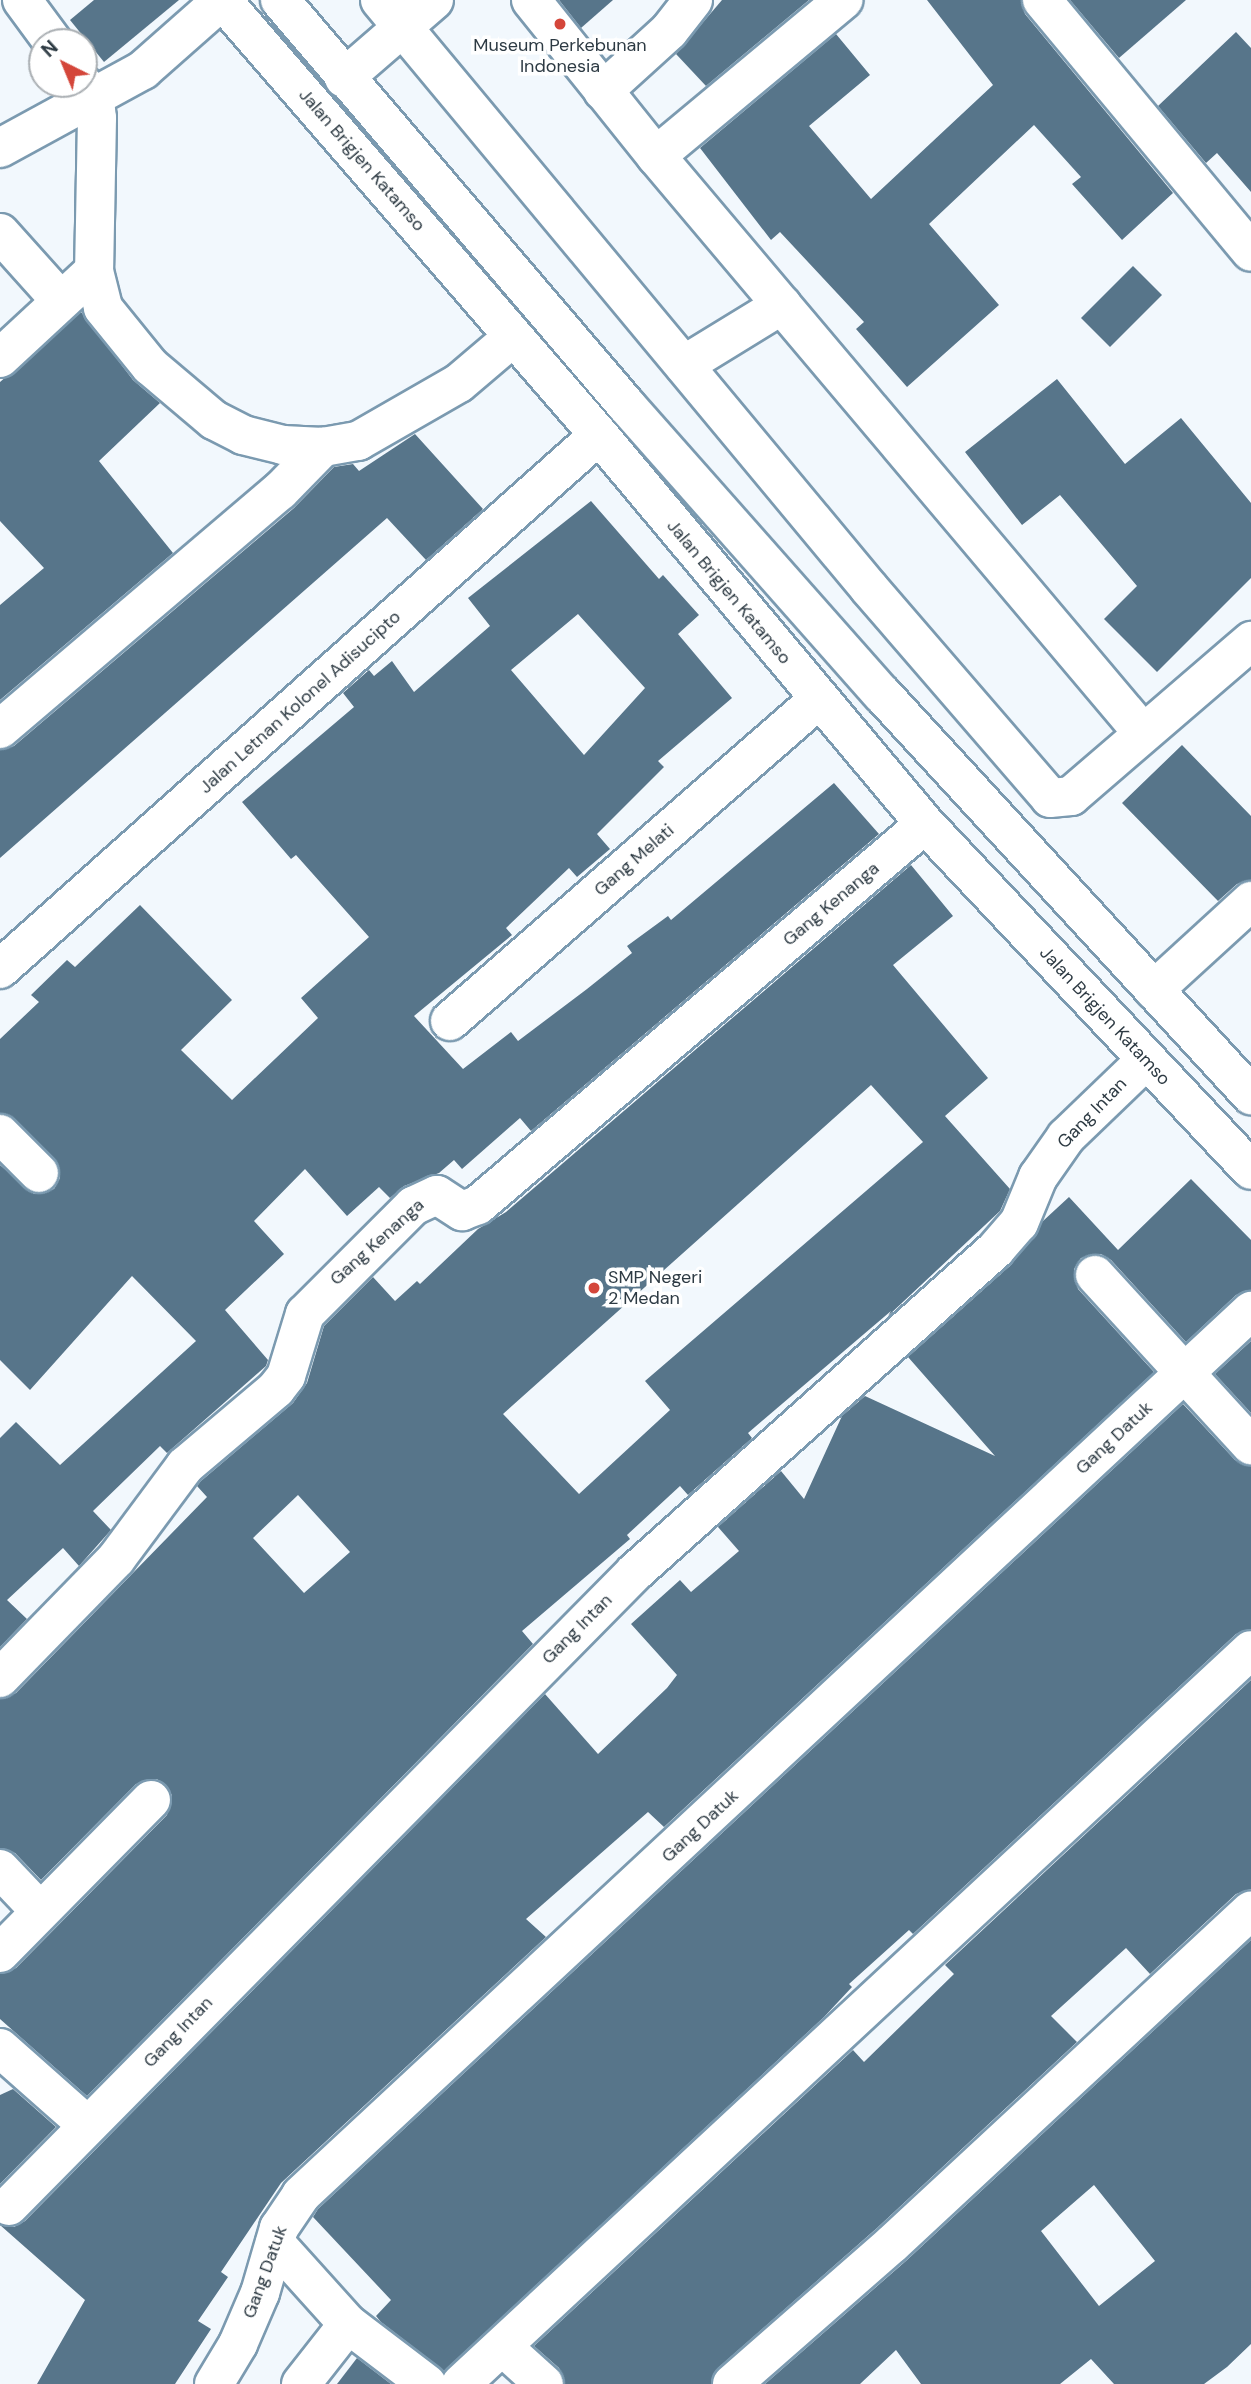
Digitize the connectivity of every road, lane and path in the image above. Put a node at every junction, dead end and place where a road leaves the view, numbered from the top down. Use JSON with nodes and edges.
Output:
{"nodes":[{"id":1,"x":22,"y":0,"type":"edge"},
{"id":2,"x":222,"y":0,"type":"edge"},
{"id":3,"x":280,"y":0,"type":"edge"},
{"id":4,"x":434,"y":0,"type":"edge"},
{"id":5,"x":531,"y":0,"type":"edge"},
{"id":6,"x":693,"y":0,"type":"edge"},
{"id":7,"x":843,"y":0,"type":"edge"},
{"id":8,"x":1042,"y":0,"type":"edge"},
{"id":9,"x":392,"y":14,"type":"edge"},
{"id":10,"x":42,"y":28,"type":"edge"},
{"id":11,"x":344,"y":78,"type":"junction"},
{"id":12,"x":98,"y":88,"type":"edge"},
{"id":13,"x":603,"y":91,"type":"junction"},
{"id":14,"x":79,"y":98,"type":"edge"},
{"id":15,"x":89,"y":98,"type":"edge"},
{"id":16,"x":0,"y":148,"type":"edge"},
{"id":17,"x":656,"y":156,"type":"junction"},
{"id":18,"x":0,"y":233,"type":"edge"},
{"id":19,"x":1251,"y":252,"type":"edge"},
{"id":20,"x":94,"y":271,"type":"junction"},
{"id":21,"x":61,"y":301,"type":"junction"},
{"id":22,"x":782,"y":305,"type":"junction"},
{"id":23,"x":513,"y":337,"type":"junction"},
{"id":24,"x":0,"y":358,"type":"edge"},
{"id":25,"x":684,"y":365,"type":"junction"},
{"id":26,"x":598,"y":435,"type":"junction"},
{"id":27,"x":323,"y":447,"type":"junction"},
{"id":28,"x":1251,"y":641,"type":"edge"},
{"id":29,"x":818,"y":700,"type":"junction"},
{"id":30,"x":0,"y":729,"type":"edge"},
{"id":31,"x":1142,"y":733,"type":"junction"},
{"id":32,"x":925,"y":824,"type":"junction"},
{"id":33,"x":1251,"y":901,"type":"edge"},
{"id":34,"x":0,"y":969,"type":"edge"},
{"id":35,"x":1154,"y":990,"type":"junction"},
{"id":36,"x":450,"y":1021,"type":"dead end"},
{"id":37,"x":1146,"y":1060,"type":"junction"},
{"id":38,"x":1251,"y":1095,"type":"edge"},
{"id":39,"x":0,"y":1134,"type":"edge"},
{"id":40,"x":1251,"y":1170,"type":"edge"},
{"id":41,"x":39,"y":1173,"type":"dead end"},
{"id":42,"x":1096,"y":1275,"type":"dead end"},
{"id":43,"x":1251,"y":1311,"type":"edge"},
{"id":44,"x":1184,"y":1372,"type":"junction"},
{"id":45,"x":1251,"y":1445,"type":"edge"},
{"id":46,"x":1251,"y":1650,"type":"edge"},
{"id":47,"x":0,"y":1678,"type":"edge"},
{"id":48,"x":151,"y":1800,"type":"dead end"},
{"id":49,"x":0,"y":1869,"type":"edge"},
{"id":50,"x":1251,"y":1910,"type":"edge"},
{"id":51,"x":40,"y":1911,"type":"junction"},
{"id":52,"x":0,"y":1953,"type":"edge"},
{"id":53,"x":0,"y":2048,"type":"edge"},
{"id":54,"x":88,"y":2125,"type":"junction"},
{"id":55,"x":9,"y":2206,"type":"dead end"},
{"id":56,"x":275,"y":2243,"type":"junction"},
{"id":57,"x":348,"y":2325,"type":"junction"},
{"id":58,"x":503,"y":2347,"type":"junction"},
{"id":59,"x":214,"y":2384,"type":"edge"},
{"id":60,"x":301,"y":2384,"type":"edge"},
{"id":61,"x":427,"y":2384,"type":"edge"},
{"id":62,"x":461,"y":2384,"type":"edge"},
{"id":63,"x":544,"y":2384,"type":"edge"},
{"id":64,"x":732,"y":2384,"type":"edge"}],
"edges":[{"from":1,"to":10,"type":"street"},
{"from":2,"to":12,"type":"street"},
{"from":2,"to":23,"type":"street","name":"Jalan Brigjen Katamso"},
{"from":3,"to":11,"type":"street"},
{"from":4,"to":9,"type":"street"},
{"from":5,"to":13,"type":"street"},
{"from":6,"to":13,"type":"street"},
{"from":7,"to":17,"type":"street"},
{"from":8,"to":19,"type":"street"},
{"from":9,"to":11,"type":"street"},
{"from":9,"to":25,"type":"street"},
{"from":11,"to":35,"type":"street"},
{"from":13,"to":17,"type":"street"},
{"from":14,"to":16,"type":"street"},
{"from":15,"to":20,"type":"street"},
{"from":17,"to":22,"type":"street"},
{"from":18,"to":21,"type":"street"},
{"from":20,"to":21,"type":"street"},
{"from":20,"to":27,"type":"street"},
{"from":21,"to":24,"type":"street"},
{"from":22,"to":25,"type":"street"},
{"from":22,"to":31,"type":"street"},
{"from":23,"to":26,"type":"street","name":"Jalan Brigjen Katamso"},
{"from":23,"to":27,"type":"street"},
{"from":25,"to":31,"type":"street"},
{"from":26,"to":29,"type":"street","name":"Jalan Brigjen Katamso"},
{"from":26,"to":34,"type":"street","name":"Jalan Letnan Kolonel Adisucipto"},
{"from":27,"to":30,"type":"street"},
{"from":28,"to":31,"type":"street"},
{"from":29,"to":32,"type":"street","name":"Jalan Brigjen Katamso"},
{"from":29,"to":36,"type":"street","name":"Gang Melati"},
{"from":32,"to":37,"type":"street","name":"Jalan Brigjen Katamso"},
{"from":32,"to":47,"type":"street","name":"Gang Kenanga"},
{"from":33,"to":35,"type":"street"},
{"from":35,"to":38,"type":"street"},
{"from":37,"to":40,"type":"street","name":"Jalan Brigjen Katamso"},
{"from":37,"to":54,"type":"street","name":"Gang Intan"},
{"from":39,"to":41,"type":"street"},
{"from":42,"to":44,"type":"street"},
{"from":43,"to":44,"type":"street","name":"Gang Datuk"},
{"from":44,"to":45,"type":"street"},
{"from":44,"to":56,"type":"street","name":"Gang Datuk"},
{"from":46,"to":58,"type":"street"},
{"from":48,"to":51,"type":"street"},
{"from":49,"to":51,"type":"street"},
{"from":50,"to":64,"type":"street"},
{"from":51,"to":52,"type":"street"},
{"from":53,"to":54,"type":"street"},
{"from":54,"to":55,"type":"street","name":"Gang Intan"},
{"from":56,"to":57,"type":"street"},
{"from":56,"to":59,"type":"street","name":"Gang Datuk"},
{"from":57,"to":60,"type":"street"},
{"from":57,"to":61,"type":"street"},
{"from":58,"to":62,"type":"street"},
{"from":58,"to":63,"type":"street"}]}
